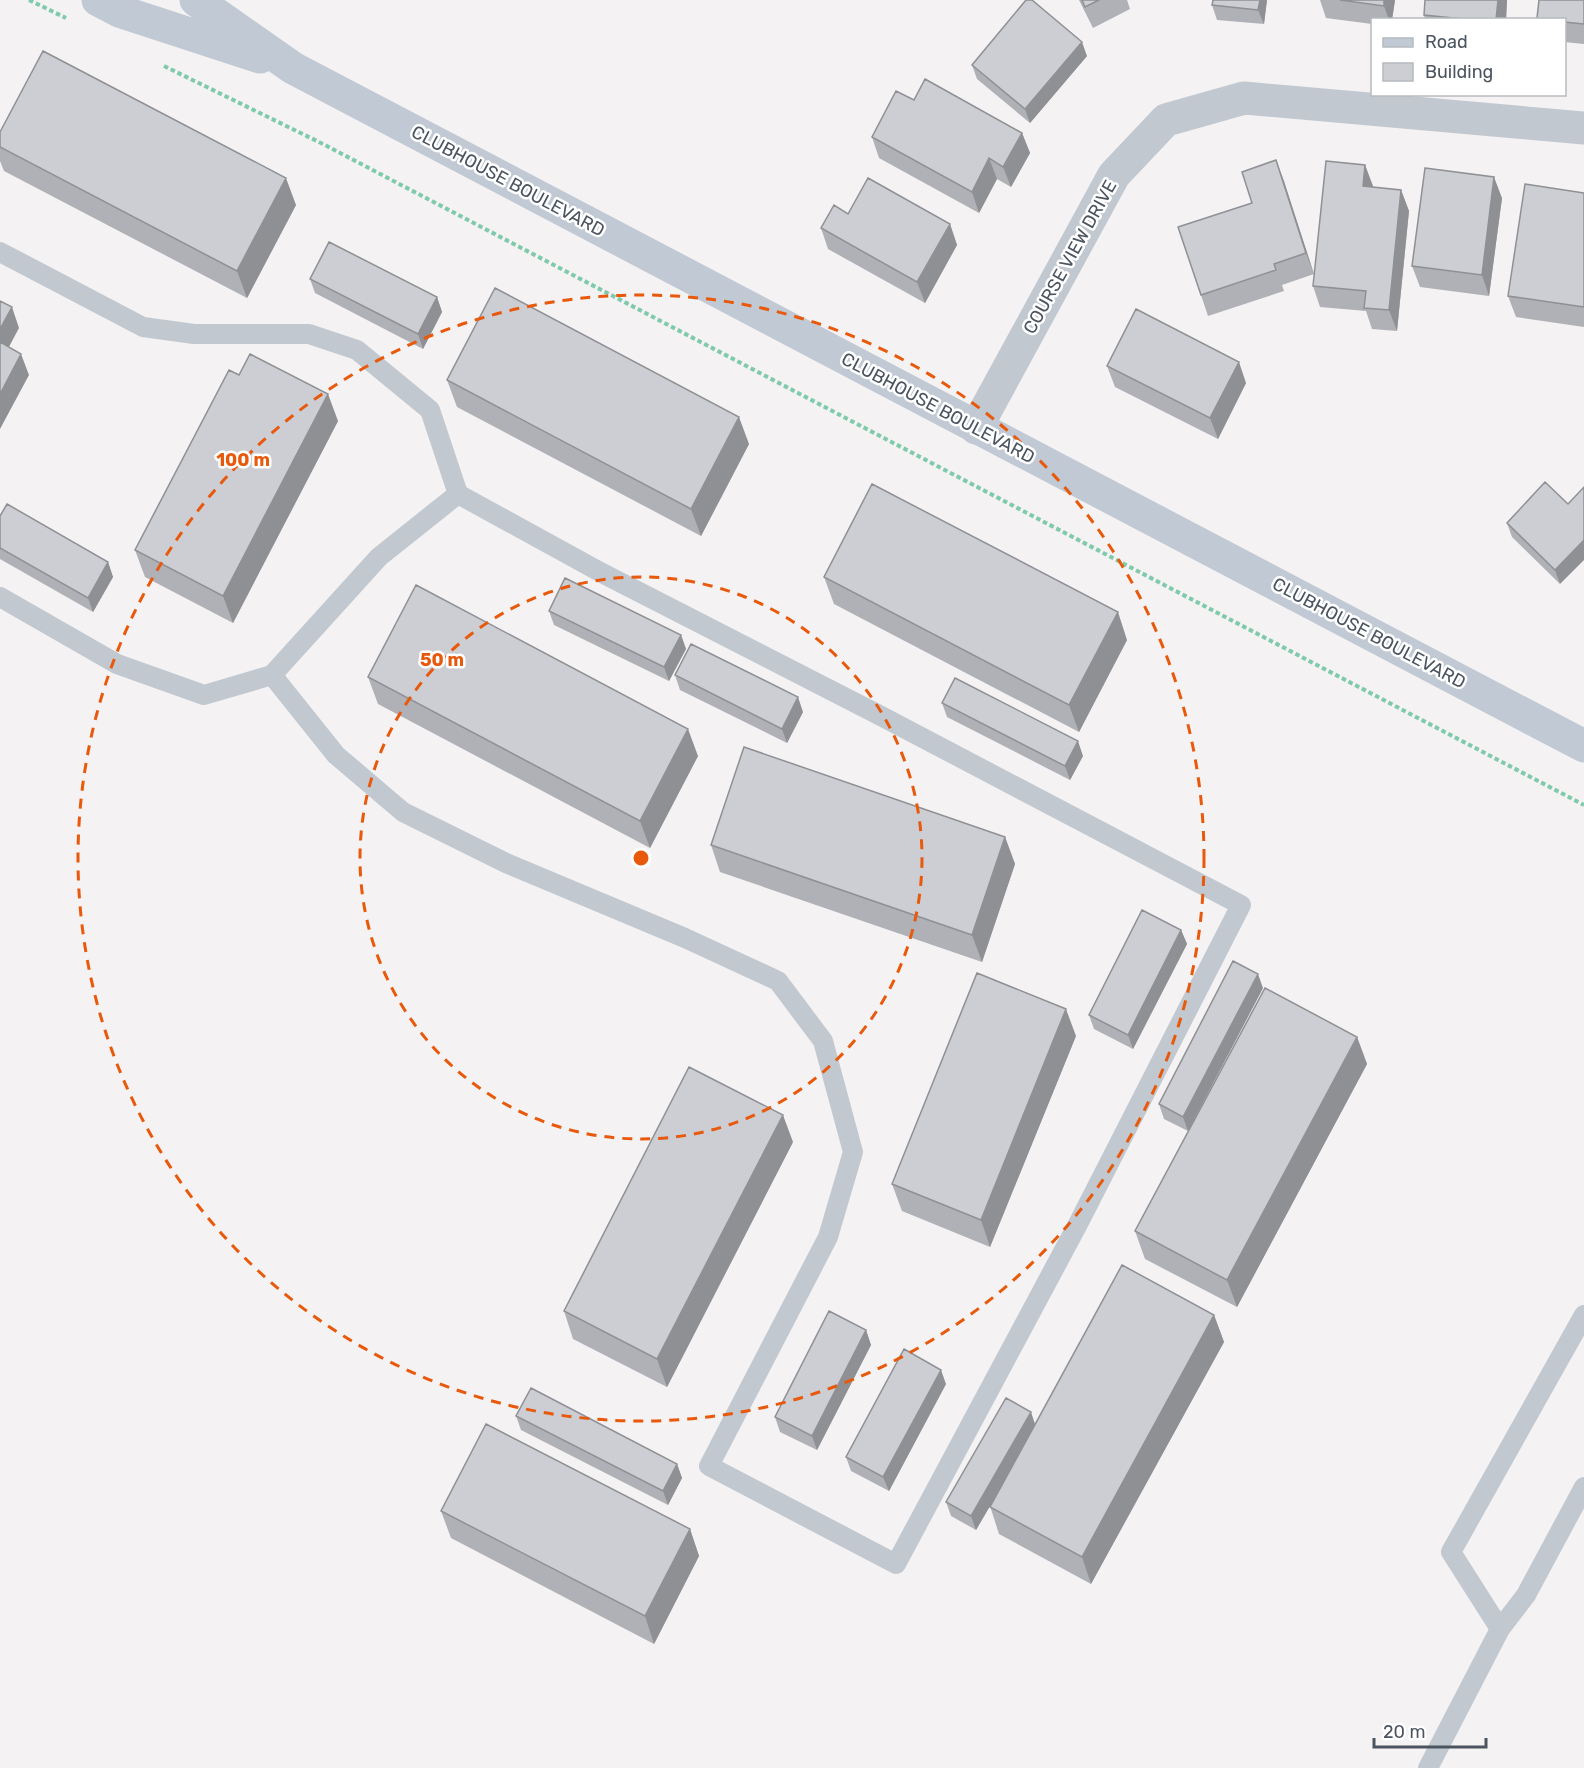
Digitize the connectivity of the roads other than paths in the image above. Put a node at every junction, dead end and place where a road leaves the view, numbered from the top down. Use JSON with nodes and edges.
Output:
{"nodes":[{"id":1,"x":98,"y":0,"type":"edge"},
{"id":2,"x":196,"y":0,"type":"edge"},
{"id":3,"x":293,"y":68,"type":"junction"},
{"id":4,"x":1584,"y":128,"type":"edge"},
{"id":5,"x":0,"y":252,"type":"edge"},
{"id":6,"x":976,"y":428,"type":"junction"},
{"id":7,"x":458,"y":494,"type":"junction"},
{"id":8,"x":0,"y":597,"type":"edge"},
{"id":9,"x":272,"y":675,"type":"junction"},
{"id":10,"x":1584,"y":746,"type":"edge"},
{"id":11,"x":1584,"y":1315,"type":"edge"},
{"id":12,"x":1584,"y":1487,"type":"edge"},
{"id":13,"x":1500,"y":1629,"type":"junction"},
{"id":14,"x":1428,"y":1768,"type":"edge"}],
"edges":[{"from":1,"to":3,"type":"street"},
{"from":2,"to":3,"type":"street"},
{"from":3,"to":6,"type":"street","name":"CLUBHOUSE BOULEVARD"},
{"from":4,"to":6,"type":"street","name":"COURSE VIEW DRIVE"},
{"from":5,"to":7,"type":"lane"},
{"from":6,"to":10,"type":"street","name":"CLUBHOUSE BOULEVARD"},
{"from":7,"to":9,"type":"lane"},
{"from":7,"to":9,"type":"lane"},
{"from":8,"to":9,"type":"lane"},
{"from":11,"to":13,"type":"lane"},
{"from":12,"to":13,"type":"lane"},
{"from":13,"to":14,"type":"lane"}]}
